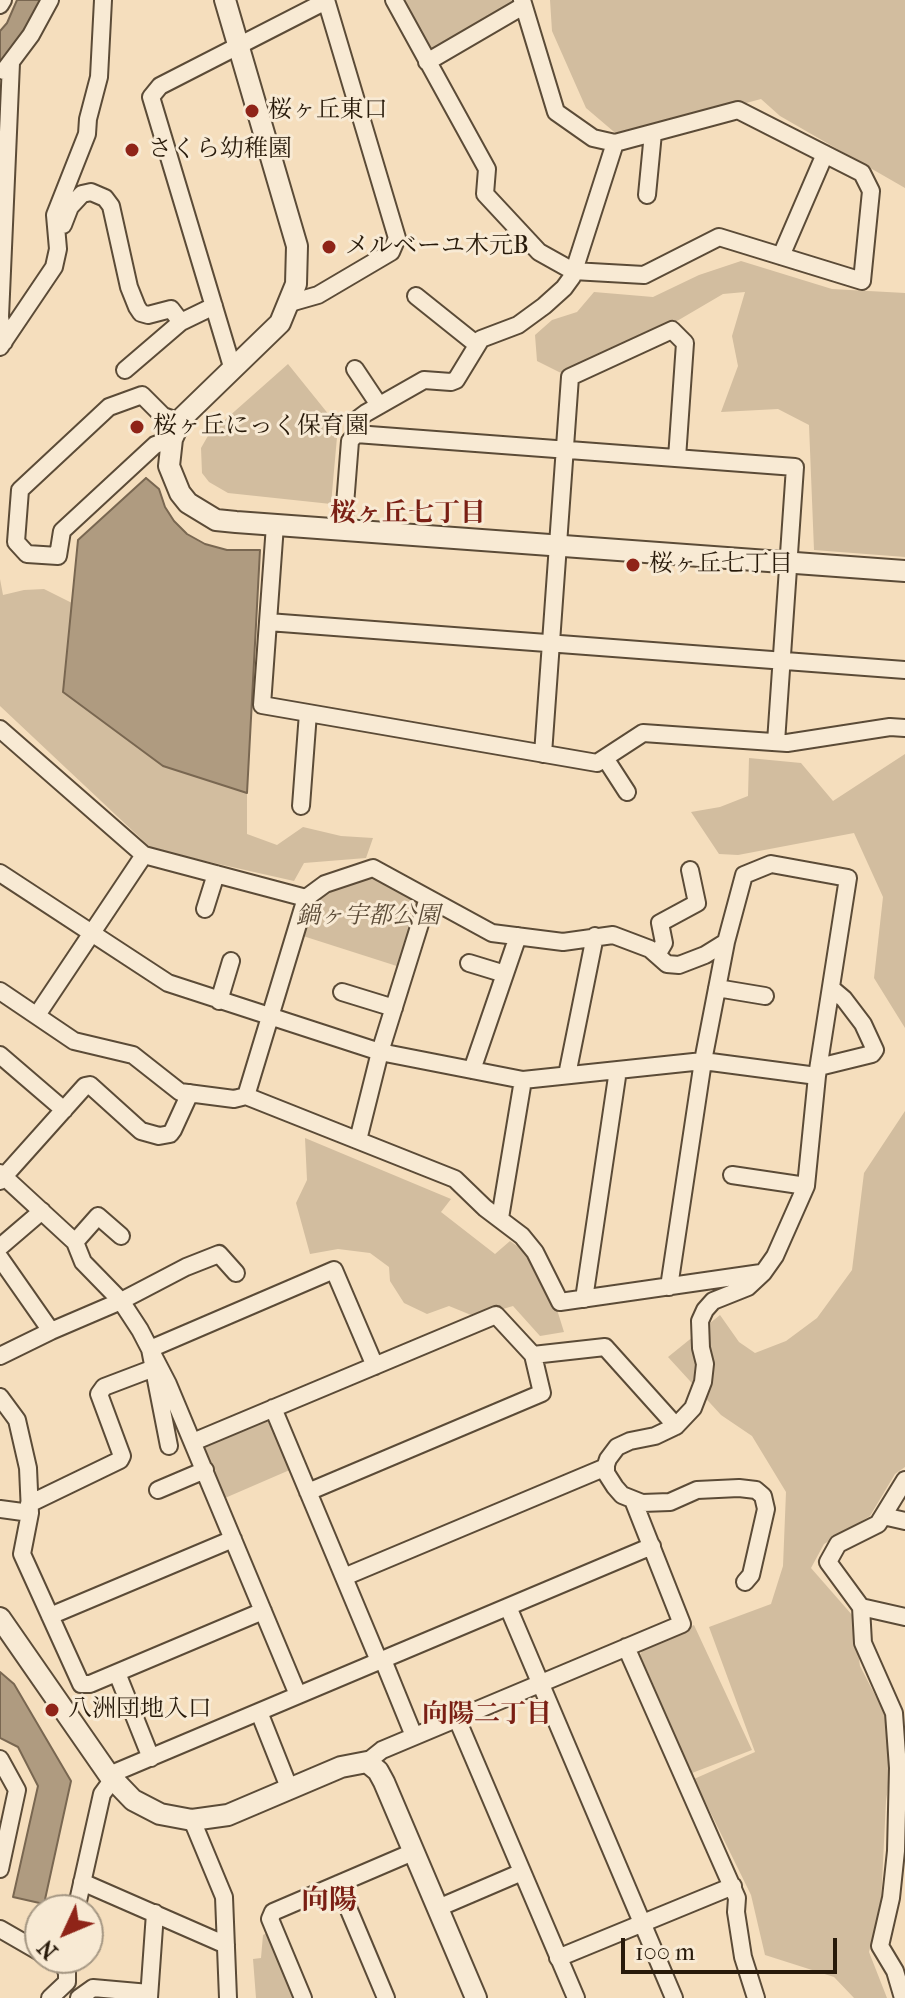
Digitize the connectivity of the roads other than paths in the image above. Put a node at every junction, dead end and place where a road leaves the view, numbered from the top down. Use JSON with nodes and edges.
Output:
{"nodes":[{"id":1,"x":50,"y":0,"type":"edge"},
{"id":2,"x":103,"y":0,"type":"edge"},
{"id":3,"x":225,"y":0,"type":"edge"},
{"id":4,"x":394,"y":0,"type":"edge"},
{"id":5,"x":326,"y":1,"type":"edge"},
{"id":6,"x":522,"y":3,"type":"edge"},
{"id":7,"x":239,"y":46,"type":"junction"},
{"id":8,"x":427,"y":62,"type":"junction"},
{"id":9,"x":5,"y":69,"type":"edge"},
{"id":10,"x":653,"y":133,"type":"junction"},
{"id":11,"x":615,"y":143,"type":"junction"},
{"id":12,"x":825,"y":154,"type":"junction"},
{"id":13,"x":647,"y":195,"type":"dead end"},
{"id":14,"x":57,"y":238,"type":"junction"},
{"id":15,"x":781,"y":256,"type":"junction"},
{"id":16,"x":573,"y":271,"type":"junction"},
{"id":17,"x":416,"y":296,"type":"dead end"},
{"id":18,"x":290,"y":303,"type":"junction"},
{"id":19,"x":214,"y":306,"type":"junction"},
{"id":20,"x":181,"y":322,"type":"junction"},
{"id":21,"x":476,"y":344,"type":"junction"},
{"id":22,"x":2,"y":345,"type":"edge"},
{"id":23,"x":355,"y":369,"type":"dead end"},
{"id":24,"x":125,"y":370,"type":"dead end"},
{"id":25,"x":233,"y":370,"type":"junction"},
{"id":26,"x":379,"y":405,"type":"junction"},
{"id":27,"x":176,"y":431,"type":"junction"},
{"id":28,"x":356,"y":434,"type":"junction"},
{"id":29,"x":565,"y":450,"type":"junction"},
{"id":30,"x":677,"y":458,"type":"junction"},
{"id":31,"x":275,"y":525,"type":"junction"},
{"id":32,"x":343,"y":530,"type":"junction"},
{"id":33,"x":558,"y":546,"type":"junction"},
{"id":34,"x":788,"y":563,"type":"junction"},
{"id":35,"x":905,"y":571,"type":"edge"},
{"id":36,"x":268,"y":622,"type":"junction"},
{"id":37,"x":551,"y":643,"type":"junction"},
{"id":38,"x":781,"y":661,"type":"junction"},
{"id":39,"x":905,"y":670,"type":"edge"},
{"id":40,"x":308,"y":713,"type":"junction"},
{"id":41,"x":905,"y":728,"type":"edge"},
{"id":42,"x":0,"y":729,"type":"edge"},
{"id":43,"x":776,"y":742,"type":"junction"},
{"id":44,"x":543,"y":754,"type":"junction"},
{"id":45,"x":605,"y":758,"type":"junction"},
{"id":46,"x":627,"y":792,"type":"dead end"},
{"id":47,"x":301,"y":806,"type":"dead end"},
{"id":48,"x":144,"y":855,"type":"junction"},
{"id":49,"x":690,"y":870,"type":"dead end"},
{"id":50,"x":0,"y":873,"type":"edge"},
{"id":51,"x":216,"y":874,"type":"junction"},
{"id":52,"x":306,"y":898,"type":"junction"},
{"id":53,"x":428,"y":898,"type":"junction"},
{"id":54,"x":205,"y":909,"type":"dead end"},
{"id":55,"x":91,"y":933,"type":"junction"},
{"id":56,"x":518,"y":936,"type":"junction"},
{"id":57,"x":595,"y":936,"type":"junction"},
{"id":58,"x":726,"y":942,"type":"junction"},
{"id":59,"x":657,"y":955,"type":"junction"},
{"id":60,"x":231,"y":961,"type":"dead end"},
{"id":61,"x":469,"y":963,"type":"dead end"},
{"id":62,"x":505,"y":974,"type":"junction"},
{"id":63,"x":717,"y":988,"type":"junction"},
{"id":64,"x":831,"y":988,"type":"junction"},
{"id":65,"x":0,"y":991,"type":"edge"},
{"id":66,"x":342,"y":992,"type":"dead end"},
{"id":67,"x":765,"y":996,"type":"dead end"},
{"id":68,"x":219,"y":1001,"type":"junction"},
{"id":69,"x":394,"y":1008,"type":"junction"},
{"id":70,"x":37,"y":1015,"type":"junction"},
{"id":71,"x":270,"y":1017,"type":"junction"},
{"id":72,"x":380,"y":1052,"type":"junction"},
{"id":73,"x":0,"y":1055,"type":"edge"},
{"id":74,"x":703,"y":1061,"type":"junction"},
{"id":75,"x":472,"y":1070,"type":"junction"},
{"id":76,"x":618,"y":1070,"type":"junction"},
{"id":77,"x":818,"y":1072,"type":"junction"},
{"id":78,"x":567,"y":1075,"type":"junction"},
{"id":79,"x":523,"y":1080,"type":"junction"},
{"id":80,"x":190,"y":1093,"type":"junction"},
{"id":81,"x":246,"y":1096,"type":"junction"},
{"id":82,"x":64,"y":1110,"type":"junction"},
{"id":83,"x":358,"y":1140,"type":"junction"},
{"id":84,"x":732,"y":1175,"type":"dead end"},
{"id":85,"x":1,"y":1177,"type":"edge"},
{"id":86,"x":806,"y":1186,"type":"junction"},
{"id":87,"x":42,"y":1211,"type":"junction"},
{"id":88,"x":500,"y":1218,"type":"junction"},
{"id":89,"x":121,"y":1236,"type":"dead end"},
{"id":90,"x":75,"y":1242,"type":"junction"},
{"id":91,"x":0,"y":1247,"type":"edge"},
{"id":92,"x":0,"y":1258,"type":"edge"},
{"id":93,"x":236,"y":1273,"type":"dead end"},
{"id":94,"x":763,"y":1273,"type":"junction"},
{"id":95,"x":669,"y":1287,"type":"junction"},
{"id":96,"x":584,"y":1299,"type":"junction"},
{"id":97,"x":121,"y":1301,"type":"junction"},
{"id":98,"x":51,"y":1331,"type":"junction"},
{"id":99,"x":150,"y":1349,"type":"junction"},
{"id":100,"x":533,"y":1355,"type":"junction"},
{"id":101,"x":0,"y":1356,"type":"edge"},
{"id":102,"x":375,"y":1366,"type":"junction"},
{"id":103,"x":154,"y":1368,"type":"junction"},
{"id":104,"x":0,"y":1397,"type":"edge"},
{"id":105,"x":273,"y":1408,"type":"junction"},
{"id":106,"x":676,"y":1426,"type":"junction"},
{"id":107,"x":193,"y":1442,"type":"junction"},
{"id":108,"x":169,"y":1446,"type":"dead end"},
{"id":109,"x":606,"y":1467,"type":"junction"},
{"id":110,"x":205,"y":1470,"type":"junction"},
{"id":111,"x":905,"y":1480,"type":"edge"},
{"id":112,"x":158,"y":1490,"type":"dead end"},
{"id":113,"x":308,"y":1492,"type":"junction"},
{"id":114,"x":633,"y":1500,"type":"junction"},
{"id":115,"x":30,"y":1508,"type":"junction"},
{"id":116,"x":0,"y":1509,"type":"edge"},
{"id":117,"x":883,"y":1516,"type":"junction"},
{"id":118,"x":905,"y":1521,"type":"edge"},
{"id":119,"x":233,"y":1539,"type":"junction"},
{"id":120,"x":652,"y":1546,"type":"junction"},
{"id":121,"x":344,"y":1577,"type":"junction"},
{"id":122,"x":745,"y":1582,"type":"dead end"},
{"id":123,"x":508,"y":1607,"type":"junction"},
{"id":124,"x":861,"y":1607,"type":"junction"},
{"id":125,"x":263,"y":1611,"type":"junction"},
{"id":126,"x":50,"y":1616,"type":"junction"},
{"id":127,"x":905,"y":1617,"type":"edge"},
{"id":128,"x":0,"y":1618,"type":"edge"},
{"id":129,"x":626,"y":1647,"type":"junction"},
{"id":130,"x":381,"y":1660,"type":"junction"},
{"id":131,"x":117,"y":1673,"type":"junction"},
{"id":132,"x":540,"y":1683,"type":"junction"},
{"id":133,"x":298,"y":1695,"type":"junction"},
{"id":134,"x":259,"y":1712,"type":"junction"},
{"id":135,"x":900,"y":1714,"type":"edge"},
{"id":136,"x":457,"y":1719,"type":"junction"},
{"id":137,"x":414,"y":1736,"type":"junction"},
{"id":138,"x":151,"y":1758,"type":"junction"},
{"id":139,"x":0,"y":1759,"type":"edge"},
{"id":140,"x":367,"y":1762,"type":"junction"},
{"id":141,"x":111,"y":1777,"type":"junction"},
{"id":142,"x":290,"y":1790,"type":"junction"},
{"id":143,"x":901,"y":1806,"type":"edge"},
{"id":144,"x":192,"y":1820,"type":"junction"},
{"id":145,"x":3,"y":1842,"type":"edge"},
{"id":146,"x":413,"y":1852,"type":"junction"},
{"id":147,"x":0,"y":1869,"type":"edge"},
{"id":148,"x":522,"y":1872,"type":"junction"},
{"id":149,"x":82,"y":1882,"type":"junction"},
{"id":150,"x":338,"y":1884,"type":"junction"},
{"id":151,"x":733,"y":1886,"type":"junction"},
{"id":152,"x":79,"y":1894,"type":"edge"},
{"id":153,"x":898,"y":1899,"type":"edge"},
{"id":154,"x":438,"y":1908,"type":"junction"},
{"id":155,"x":155,"y":1913,"type":"junction"},
{"id":156,"x":642,"y":1923,"type":"junction"},
{"id":157,"x":0,"y":1929,"type":"edge"},
{"id":158,"x":24,"y":1943,"type":"edge"},
{"id":159,"x":226,"y":1945,"type":"junction"},
{"id":160,"x":558,"y":1958,"type":"junction"},
{"id":161,"x":67,"y":1974,"type":"edge"},
{"id":162,"x":149,"y":1995,"type":"edge"},
{"id":163,"x":50,"y":1998,"type":"edge"},
{"id":164,"x":79,"y":1998,"type":"edge"},
{"id":165,"x":228,"y":1998,"type":"edge"},
{"id":166,"x":303,"y":1998,"type":"edge"},
{"id":167,"x":386,"y":1998,"type":"edge"},
{"id":168,"x":476,"y":1998,"type":"edge"},
{"id":169,"x":576,"y":1998,"type":"edge"},
{"id":170,"x":674,"y":1998,"type":"edge"},
{"id":171,"x":756,"y":1998,"type":"edge"},
{"id":172,"x":903,"y":1998,"type":"edge"}],
"edges":[{"from":1,"to":9,"type":"street"},
{"from":2,"to":14,"type":"street"},
{"from":3,"to":7,"type":"street"},
{"from":4,"to":8,"type":"street"},
{"from":5,"to":7,"type":"street"},
{"from":5,"to":18,"type":"street"},
{"from":6,"to":8,"type":"street"},
{"from":6,"to":11,"type":"street"},
{"from":7,"to":18,"type":"street"},
{"from":7,"to":19,"type":"street"},
{"from":8,"to":16,"type":"street"},
{"from":9,"to":22,"type":"street"},
{"from":10,"to":11,"type":"street"},
{"from":10,"to":12,"type":"street"},
{"from":10,"to":13,"type":"street"},
{"from":11,"to":16,"type":"street"},
{"from":12,"to":15,"type":"street"},
{"from":12,"to":15,"type":"street"},
{"from":14,"to":20,"type":"street"},
{"from":14,"to":22,"type":"street"},
{"from":15,"to":16,"type":"street"},
{"from":16,"to":21,"type":"street"},
{"from":17,"to":21,"type":"street"},
{"from":18,"to":25,"type":"street"},
{"from":19,"to":20,"type":"street"},
{"from":19,"to":25,"type":"street"},
{"from":20,"to":24,"type":"street"},
{"from":21,"to":26,"type":"street"},
{"from":23,"to":26,"type":"street"},
{"from":25,"to":27,"type":"street"},
{"from":26,"to":28,"type":"street"},
{"from":27,"to":27,"type":"street"},
{"from":27,"to":31,"type":"street"},
{"from":28,"to":29,"type":"street"},
{"from":28,"to":32,"type":"street"},
{"from":29,"to":30,"type":"street"},
{"from":29,"to":30,"type":"street"},
{"from":29,"to":33,"type":"street"},
{"from":30,"to":34,"type":"street"},
{"from":31,"to":32,"type":"street"},
{"from":31,"to":36,"type":"street"},
{"from":32,"to":33,"type":"street"},
{"from":33,"to":34,"type":"street"},
{"from":33,"to":37,"type":"street"},
{"from":34,"to":35,"type":"street"},
{"from":34,"to":38,"type":"street"},
{"from":36,"to":37,"type":"street"},
{"from":36,"to":40,"type":"street"},
{"from":37,"to":38,"type":"street"},
{"from":37,"to":44,"type":"street"},
{"from":38,"to":39,"type":"street"},
{"from":38,"to":43,"type":"street"},
{"from":40,"to":44,"type":"street"},
{"from":40,"to":47,"type":"street"},
{"from":41,"to":43,"type":"street"},
{"from":42,"to":48,"type":"street"},
{"from":43,"to":45,"type":"street"},
{"from":44,"to":45,"type":"street"},
{"from":45,"to":46,"type":"street"},
{"from":48,"to":51,"type":"street"},
{"from":48,"to":55,"type":"street"},
{"from":49,"to":59,"type":"street"},
{"from":50,"to":55,"type":"street"},
{"from":51,"to":52,"type":"street"},
{"from":51,"to":54,"type":"street"},
{"from":52,"to":53,"type":"street"},
{"from":52,"to":71,"type":"street"},
{"from":53,"to":56,"type":"street"},
{"from":53,"to":69,"type":"street"},
{"from":55,"to":68,"type":"street"},
{"from":55,"to":70,"type":"street"},
{"from":56,"to":57,"type":"street"},
{"from":56,"to":62,"type":"street"},
{"from":57,"to":59,"type":"street"},
{"from":57,"to":78,"type":"street"},
{"from":58,"to":59,"type":"street"},
{"from":58,"to":63,"type":"street"},
{"from":58,"to":64,"type":"street"},
{"from":60,"to":68,"type":"street"},
{"from":61,"to":62,"type":"street"},
{"from":62,"to":75,"type":"street"},
{"from":63,"to":67,"type":"street"},
{"from":63,"to":74,"type":"street"},
{"from":64,"to":77,"type":"street"},
{"from":64,"to":77,"type":"street"},
{"from":65,"to":70,"type":"street"},
{"from":66,"to":69,"type":"street"},
{"from":68,"to":71,"type":"street"},
{"from":69,"to":72,"type":"street"},
{"from":70,"to":80,"type":"street"},
{"from":71,"to":72,"type":"street"},
{"from":71,"to":81,"type":"street"},
{"from":72,"to":75,"type":"street"},
{"from":72,"to":83,"type":"street"},
{"from":73,"to":82,"type":"street"},
{"from":74,"to":76,"type":"street"},
{"from":74,"to":77,"type":"street"},
{"from":74,"to":95,"type":"street"},
{"from":75,"to":79,"type":"street"},
{"from":76,"to":78,"type":"street"},
{"from":76,"to":96,"type":"street"},
{"from":77,"to":86,"type":"street"},
{"from":78,"to":79,"type":"street"},
{"from":79,"to":88,"type":"street"},
{"from":80,"to":81,"type":"street"},
{"from":80,"to":82,"type":"street"},
{"from":81,"to":83,"type":"street"},
{"from":82,"to":85,"type":"street"},
{"from":83,"to":88,"type":"street"},
{"from":84,"to":86,"type":"street"},
{"from":85,"to":87,"type":"street"},
{"from":86,"to":94,"type":"street"},
{"from":87,"to":90,"type":"street"},
{"from":87,"to":91,"type":"street"},
{"from":88,"to":96,"type":"street"},
{"from":89,"to":90,"type":"street"},
{"from":90,"to":97,"type":"street"},
{"from":92,"to":98,"type":"street"},
{"from":93,"to":97,"type":"street"},
{"from":94,"to":95,"type":"street"},
{"from":94,"to":106,"type":"street"},
{"from":95,"to":96,"type":"street"},
{"from":97,"to":98,"type":"street"},
{"from":97,"to":99,"type":"street"},
{"from":98,"to":101,"type":"street"},
{"from":99,"to":102,"type":"street"},
{"from":99,"to":103,"type":"street"},
{"from":99,"to":107,"type":"street"},
{"from":100,"to":102,"type":"street"},
{"from":100,"to":106,"type":"street"},
{"from":100,"to":113,"type":"street"},
{"from":102,"to":105,"type":"street"},
{"from":103,"to":108,"type":"street"},
{"from":103,"to":115,"type":"street"},
{"from":104,"to":115,"type":"street"},
{"from":105,"to":107,"type":"street"},
{"from":105,"to":113,"type":"street"},
{"from":106,"to":109,"type":"street"},
{"from":107,"to":110,"type":"street"},
{"from":109,"to":114,"type":"street"},
{"from":109,"to":121,"type":"street"},
{"from":110,"to":112,"type":"street"},
{"from":110,"to":119,"type":"street"},
{"from":111,"to":117,"type":"street"},
{"from":113,"to":121,"type":"street"},
{"from":114,"to":120,"type":"street"},
{"from":114,"to":122,"type":"street"},
{"from":115,"to":116,"type":"street"},
{"from":115,"to":126,"type":"street"},
{"from":117,"to":118,"type":"street"},
{"from":117,"to":124,"type":"street"},
{"from":119,"to":125,"type":"street"},
{"from":119,"to":126,"type":"street"},
{"from":120,"to":123,"type":"street"},
{"from":120,"to":129,"type":"street"},
{"from":121,"to":130,"type":"street"},
{"from":123,"to":130,"type":"street"},
{"from":123,"to":132,"type":"street"},
{"from":124,"to":127,"type":"street"},
{"from":124,"to":135,"type":"street"},
{"from":125,"to":131,"type":"street"},
{"from":125,"to":133,"type":"street"},
{"from":126,"to":131,"type":"street"},
{"from":128,"to":141,"type":"street"},
{"from":129,"to":132,"type":"street"},
{"from":129,"to":151,"type":"street"},
{"from":130,"to":133,"type":"street"},
{"from":130,"to":137,"type":"street"},
{"from":131,"to":138,"type":"street"},
{"from":132,"to":136,"type":"street"},
{"from":132,"to":156,"type":"street"},
{"from":133,"to":134,"type":"street"},
{"from":134,"to":138,"type":"street"},
{"from":134,"to":142,"type":"street"},
{"from":135,"to":143,"type":"street"},
{"from":136,"to":137,"type":"street"},
{"from":136,"to":148,"type":"street"},
{"from":137,"to":140,"type":"street"},
{"from":138,"to":141,"type":"street"},
{"from":139,"to":145,"type":"street"},
{"from":140,"to":142,"type":"street"},
{"from":140,"to":146,"type":"street"},
{"from":141,"to":144,"type":"street"},
{"from":141,"to":149,"type":"street"},
{"from":142,"to":144,"type":"street"},
{"from":143,"to":153,"type":"street"},
{"from":144,"to":159,"type":"street"},
{"from":145,"to":147,"type":"street"},
{"from":146,"to":150,"type":"street"},
{"from":146,"to":154,"type":"street"},
{"from":148,"to":154,"type":"street"},
{"from":148,"to":160,"type":"street"},
{"from":149,"to":152,"type":"street"},
{"from":149,"to":155,"type":"street"},
{"from":150,"to":166,"type":"street"},
{"from":150,"to":167,"type":"street"},
{"from":151,"to":156,"type":"street"},
{"from":151,"to":171,"type":"street"},
{"from":153,"to":172,"type":"street"},
{"from":154,"to":168,"type":"street"},
{"from":155,"to":159,"type":"street"},
{"from":155,"to":162,"type":"street"},
{"from":156,"to":160,"type":"street"},
{"from":156,"to":170,"type":"street"},
{"from":157,"to":158,"type":"street"},
{"from":159,"to":165,"type":"street"},
{"from":160,"to":169,"type":"street"},
{"from":161,"to":163,"type":"street"},
{"from":162,"to":164,"type":"street"}]}
